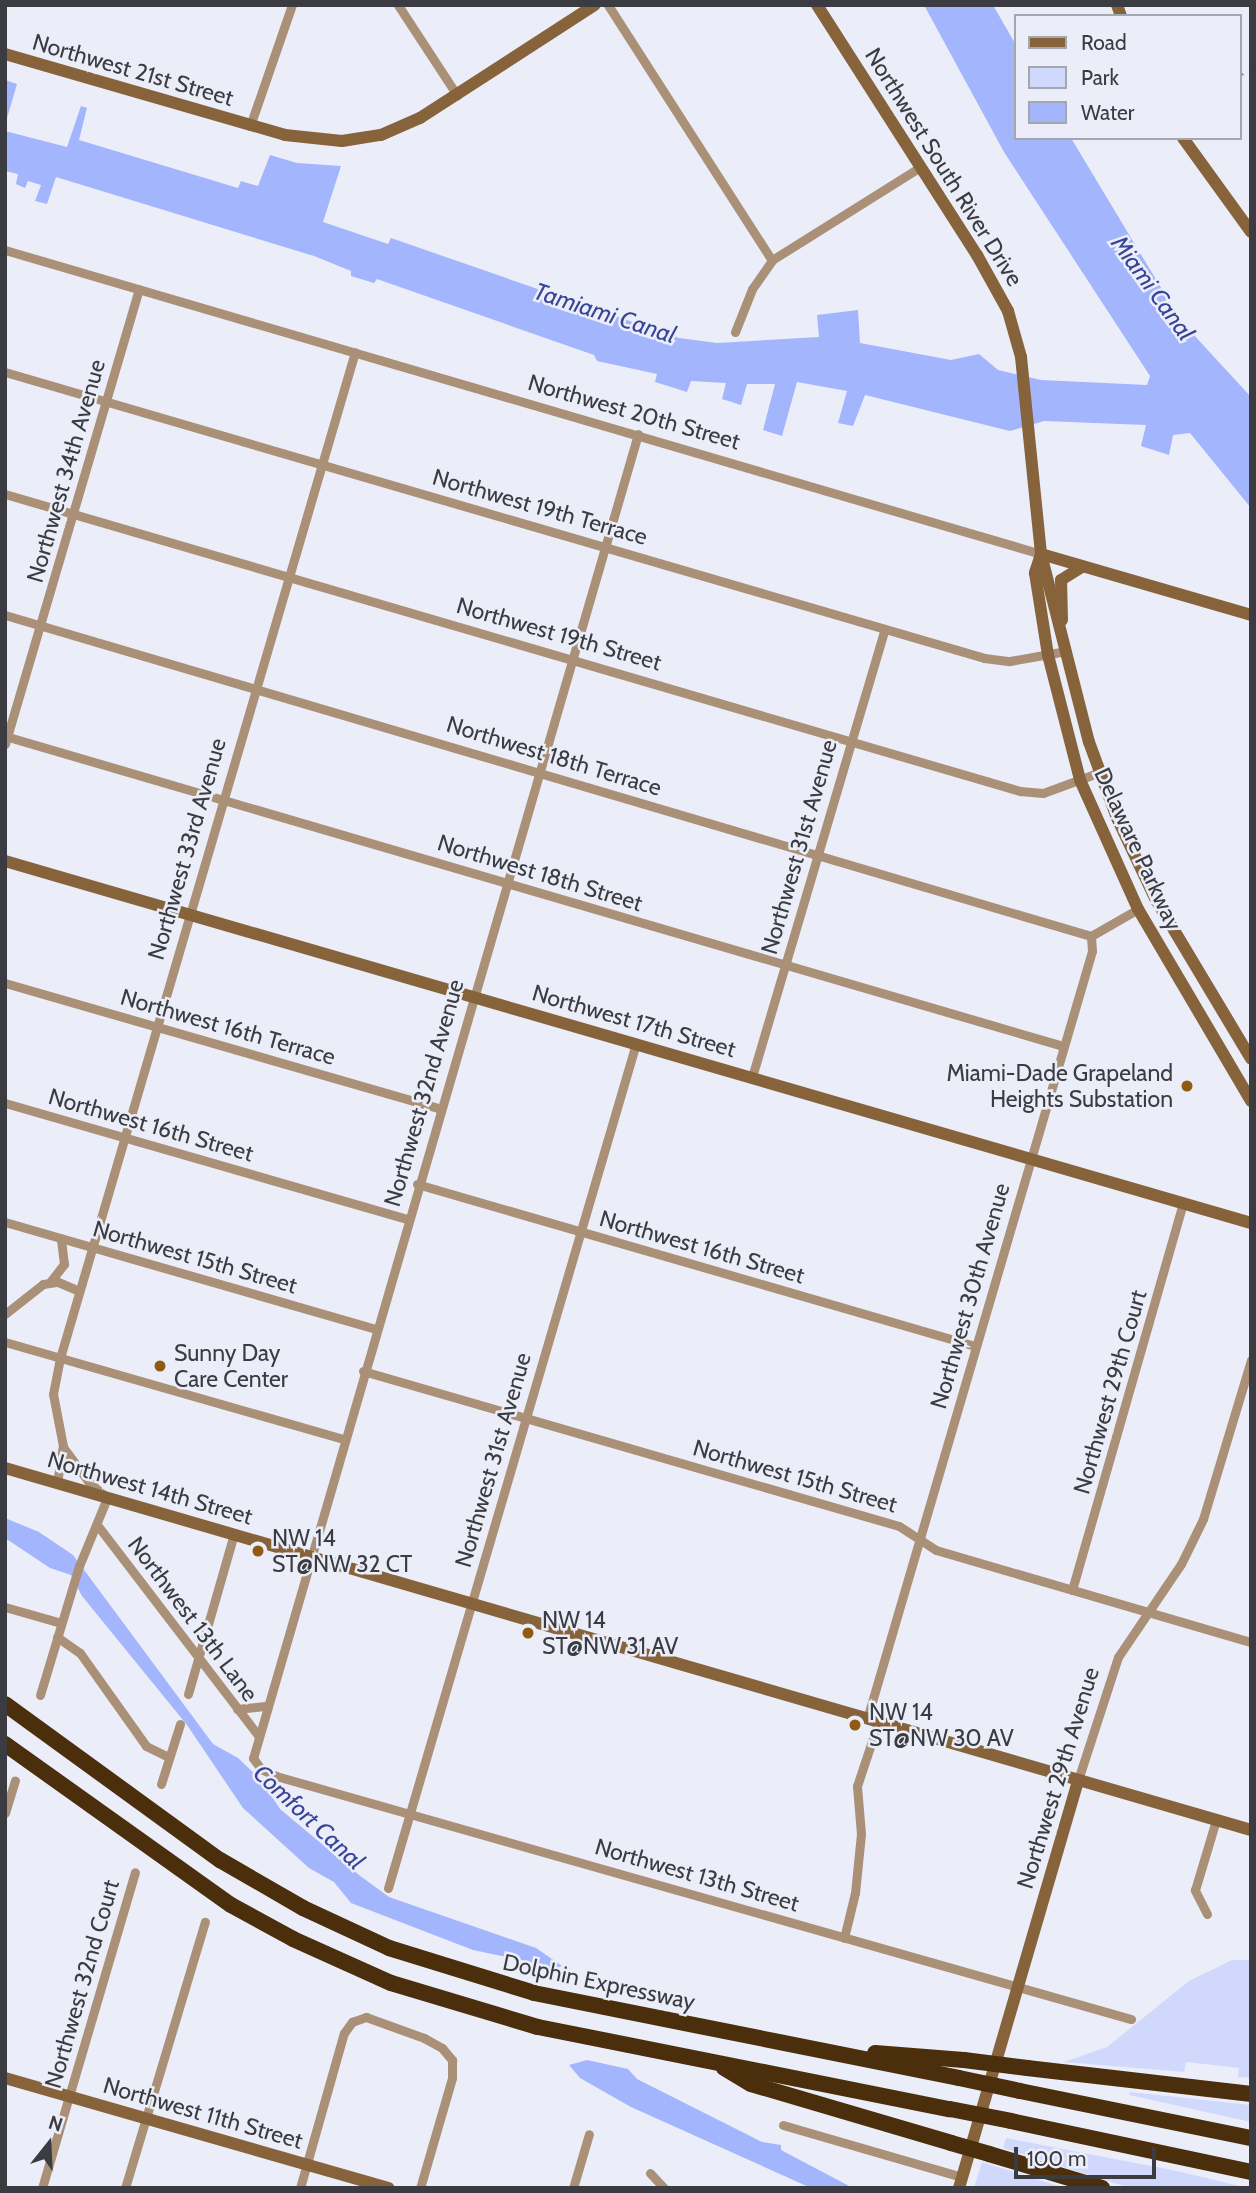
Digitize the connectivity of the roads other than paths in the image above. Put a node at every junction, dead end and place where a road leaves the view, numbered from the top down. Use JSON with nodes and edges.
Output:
{"nodes":[{"id":1,"x":292,"y":5,"type":"edge"},
{"id":2,"x":398,"y":5,"type":"edge"},
{"id":3,"x":595,"y":5,"type":"edge"},
{"id":4,"x":608,"y":5,"type":"edge"},
{"id":5,"x":817,"y":5,"type":"edge"},
{"id":6,"x":5,"y":54,"type":"edge"},
{"id":7,"x":457,"y":95,"type":"junction"},
{"id":8,"x":250,"y":126,"type":"junction"},
{"id":9,"x":1184,"y":140,"type":"edge"},
{"id":10,"x":920,"y":167,"type":"junction"},
{"id":11,"x":1251,"y":232,"type":"edge"},
{"id":12,"x":5,"y":250,"type":"edge"},
{"id":13,"x":772,"y":260,"type":"junction"},
{"id":14,"x":139,"y":289,"type":"junction"},
{"id":15,"x":735,"y":332,"type":"dead end"},
{"id":16,"x":355,"y":352,"type":"junction"},
{"id":17,"x":1021,"y":357,"type":"joint"},
{"id":18,"x":5,"y":372,"type":"edge"},
{"id":19,"x":106,"y":401,"type":"junction"},
{"id":20,"x":638,"y":434,"type":"junction"},
{"id":21,"x":322,"y":464,"type":"junction"},
{"id":22,"x":5,"y":494,"type":"edge"},
{"id":23,"x":74,"y":514,"type":"junction"},
{"id":24,"x":605,"y":546,"type":"junction"},
{"id":25,"x":1041,"y":554,"type":"junction"},
{"id":26,"x":1083,"y":566,"type":"junction"},
{"id":27,"x":289,"y":576,"type":"junction"},
{"id":28,"x":5,"y":615,"type":"edge"},
{"id":29,"x":1251,"y":615,"type":"edge"},
{"id":30,"x":40,"y":625,"type":"junction"},
{"id":31,"x":884,"y":629,"type":"junction"},
{"id":32,"x":1062,"y":631,"type":"junction"},
{"id":33,"x":1066,"y":651,"type":"junction"},
{"id":34,"x":1048,"y":654,"type":"junction"},
{"id":35,"x":572,"y":658,"type":"junction"},
{"id":36,"x":256,"y":688,"type":"junction"},
{"id":37,"x":6,"y":739,"type":"edge"},
{"id":38,"x":850,"y":740,"type":"junction"},
{"id":39,"x":539,"y":771,"type":"junction"},
{"id":40,"x":1100,"y":772,"type":"junction"},
{"id":41,"x":1080,"y":779,"type":"junction"},
{"id":42,"x":222,"y":800,"type":"junction"},
{"id":43,"x":817,"y":853,"type":"junction"},
{"id":44,"x":5,"y":861,"type":"edge"},
{"id":45,"x":506,"y":883,"type":"junction"},
{"id":46,"x":1138,"y":909,"type":"junction"},
{"id":47,"x":190,"y":914,"type":"junction"},
{"id":48,"x":1091,"y":936,"type":"junction"},
{"id":49,"x":784,"y":965,"type":"junction"},
{"id":50,"x":5,"y":983,"type":"edge"},
{"id":51,"x":473,"y":996,"type":"junction"},
{"id":52,"x":157,"y":1026,"type":"junction"},
{"id":53,"x":636,"y":1043,"type":"junction"},
{"id":54,"x":1063,"y":1046,"type":"junction"},
{"id":55,"x":1251,"y":1059,"type":"edge"},
{"id":56,"x":752,"y":1077,"type":"junction"},
{"id":57,"x":1251,"y":1101,"type":"edge"},
{"id":58,"x":5,"y":1102,"type":"edge"},
{"id":59,"x":439,"y":1108,"type":"junction"},
{"id":60,"x":124,"y":1137,"type":"junction"},
{"id":61,"x":1031,"y":1158,"type":"junction"},
{"id":62,"x":417,"y":1184,"type":"junction"},
{"id":63,"x":1183,"y":1203,"type":"junction"},
{"id":64,"x":407,"y":1219,"type":"junction"},
{"id":65,"x":5,"y":1222,"type":"edge"},
{"id":66,"x":1251,"y":1223,"type":"edge"},
{"id":67,"x":580,"y":1231,"type":"junction"},
{"id":68,"x":61,"y":1238,"type":"junction"},
{"id":69,"x":91,"y":1247,"type":"junction"},
{"id":70,"x":50,"y":1282,"type":"junction"},
{"id":71,"x":79,"y":1291,"type":"junction"},
{"id":72,"x":5,"y":1314,"type":"edge"},
{"id":73,"x":375,"y":1329,"type":"junction"},
{"id":74,"x":5,"y":1342,"type":"edge"},
{"id":75,"x":975,"y":1346,"type":"junction"},
{"id":76,"x":60,"y":1358,"type":"junction"},
{"id":77,"x":1251,"y":1360,"type":"edge"},
{"id":78,"x":363,"y":1371,"type":"junction"},
{"id":79,"x":526,"y":1418,"type":"junction"},
{"id":80,"x":343,"y":1439,"type":"junction"},
{"id":81,"x":63,"y":1446,"type":"junction"},
{"id":82,"x":5,"y":1468,"type":"edge"},
{"id":83,"x":57,"y":1483,"type":"junction"},
{"id":84,"x":107,"y":1497,"type":"junction"},
{"id":85,"x":98,"y":1527,"type":"junction"},
{"id":86,"x":234,"y":1534,"type":"junction"},
{"id":87,"x":919,"y":1539,"type":"junction"},
{"id":88,"x":309,"y":1556,"type":"junction"},
{"id":89,"x":1072,"y":1590,"type":"junction"},
{"id":90,"x":471,"y":1605,"type":"junction"},
{"id":91,"x":5,"y":1607,"type":"edge"},
{"id":92,"x":1148,"y":1612,"type":"junction"},
{"id":93,"x":61,"y":1623,"type":"junction"},
{"id":94,"x":57,"y":1637,"type":"junction"},
{"id":95,"x":1251,"y":1642,"type":"edge"},
{"id":96,"x":197,"y":1656,"type":"junction"},
{"id":97,"x":188,"y":1694,"type":"dead end"},
{"id":98,"x":40,"y":1695,"type":"dead end"},
{"id":99,"x":5,"y":1704,"type":"edge"},
{"id":100,"x":265,"y":1706,"type":"junction"},
{"id":101,"x":237,"y":1709,"type":"junction"},
{"id":102,"x":873,"y":1721,"type":"junction"},
{"id":103,"x":180,"y":1724,"type":"dead end"},
{"id":104,"x":257,"y":1734,"type":"junction"},
{"id":105,"x":5,"y":1744,"type":"edge"},
{"id":106,"x":169,"y":1757,"type":"junction"},
{"id":107,"x":255,"y":1763,"type":"joint"},
{"id":108,"x":1078,"y":1780,"type":"junction"},
{"id":109,"x":15,"y":1781,"type":"dead end"},
{"id":110,"x":161,"y":1784,"type":"dead end"},
{"id":111,"x":410,"y":1812,"type":"junction"},
{"id":112,"x":5,"y":1814,"type":"edge"},
{"id":113,"x":1216,"y":1820,"type":"junction"},
{"id":114,"x":1251,"y":1830,"type":"edge"},
{"id":115,"x":135,"y":1871,"type":"dead end"},
{"id":116,"x":388,"y":1888,"type":"dead end"},
{"id":117,"x":1207,"y":1914,"type":"dead end"},
{"id":118,"x":205,"y":1922,"type":"dead end"},
{"id":119,"x":844,"y":1938,"type":"junction"},
{"id":120,"x":1018,"y":1987,"type":"junction"},
{"id":121,"x":1131,"y":2019,"type":"dead end"},
{"id":122,"x":803,"y":2047,"type":"junction"},
{"id":123,"x":712,"y":2062,"type":"junction"},
{"id":124,"x":5,"y":2078,"type":"edge"},
{"id":125,"x":1251,"y":2094,"type":"edge"},
{"id":126,"x":69,"y":2097,"type":"junction"},
{"id":127,"x":145,"y":2118,"type":"junction"},
{"id":128,"x":783,"y":2125,"type":"dead end"},
{"id":129,"x":589,"y":2134,"type":"dead end"},
{"id":130,"x":1251,"y":2138,"type":"edge"},
{"id":131,"x":307,"y":2164,"type":"junction"},
{"id":132,"x":1251,"y":2172,"type":"edge"},
{"id":133,"x":650,"y":2173,"type":"dead end"},
{"id":134,"x":960,"y":2182,"type":"edge"},
{"id":135,"x":42,"y":2188,"type":"edge"},
{"id":136,"x":125,"y":2188,"type":"edge"},
{"id":137,"x":300,"y":2188,"type":"edge"},
{"id":138,"x":389,"y":2188,"type":"edge"},
{"id":139,"x":421,"y":2188,"type":"edge"},
{"id":140,"x":573,"y":2188,"type":"edge"},
{"id":141,"x":664,"y":2188,"type":"edge"},
{"id":142,"x":1102,"y":2188,"type":"edge"}],
"edges":[{"from":1,"to":8,"type":"street"},
{"from":2,"to":7,"type":"street"},
{"from":3,"to":7,"type":"street"},
{"from":4,"to":13,"type":"street"},
{"from":5,"to":10,"type":"street","name":"Northwest South River Drive"},
{"from":6,"to":8,"type":"street","name":"Northwest 21st Street"},
{"from":7,"to":8,"type":"street"},
{"from":9,"to":11,"type":"street"},
{"from":10,"to":13,"type":"street"},
{"from":10,"to":17,"type":"street","name":"Northwest South River Drive"},
{"from":12,"to":14,"type":"street","name":"Northwest 20th Street"},
{"from":13,"to":15,"type":"street"},
{"from":14,"to":16,"type":"street","name":"Northwest 20th Street"},
{"from":14,"to":19,"type":"street","name":"Northwest 34th Avenue"},
{"from":16,"to":20,"type":"street","name":"Northwest 20th Street"},
{"from":16,"to":21,"type":"street","name":"Northwest 33rd Avenue"},
{"from":17,"to":25,"type":"street","name":"Delaware Parkway"},
{"from":18,"to":19,"type":"street","name":"Northwest 19th Terrace"},
{"from":19,"to":21,"type":"street","name":"Northwest 19th Terrace"},
{"from":19,"to":23,"type":"street","name":"Northwest 34th Avenue"},
{"from":20,"to":24,"type":"street","name":"Northwest 32nd Avenue"},
{"from":20,"to":25,"type":"street","name":"Northwest 20th Street"},
{"from":21,"to":24,"type":"street","name":"Northwest 19th Terrace"},
{"from":21,"to":27,"type":"street","name":"Northwest 33rd Avenue"},
{"from":22,"to":23,"type":"street","name":"Northwest 19th Street"},
{"from":23,"to":27,"type":"street","name":"Northwest 19th Street"},
{"from":23,"to":30,"type":"street","name":"Northwest 34th Avenue"},
{"from":24,"to":31,"type":"street","name":"Northwest 19th Terrace"},
{"from":24,"to":35,"type":"street","name":"Northwest 32nd Avenue"},
{"from":25,"to":26,"type":"street","name":"Northwest 20th Street"},
{"from":25,"to":32,"type":"street","name":"Delaware Parkway"},
{"from":25,"to":34,"type":"street","name":"Delaware Parkway"},
{"from":26,"to":29,"type":"street","name":"Northwest 20th Street"},
{"from":26,"to":32,"type":"street"},
{"from":27,"to":35,"type":"street","name":"Northwest 19th Street"},
{"from":27,"to":36,"type":"street","name":"Northwest 33rd Avenue"},
{"from":28,"to":30,"type":"street","name":"Northwest 18th Terrace"},
{"from":30,"to":36,"type":"street","name":"Northwest 18th Terrace"},
{"from":30,"to":37,"type":"street","name":"Northwest 34th Avenue"},
{"from":31,"to":34,"type":"street","name":"Northwest 19th Terrace"},
{"from":31,"to":38,"type":"street","name":"Northwest 31st Avenue"},
{"from":32,"to":33,"type":"street","name":"Delaware Parkway"},
{"from":33,"to":34,"type":"street","name":"Northwest 19th Terrace"},
{"from":33,"to":40,"type":"street","name":"Delaware Parkway"},
{"from":34,"to":41,"type":"street","name":"Delaware Parkway"},
{"from":35,"to":38,"type":"street","name":"Northwest 19th Street"},
{"from":35,"to":39,"type":"street","name":"Northwest 32nd Avenue"},
{"from":36,"to":39,"type":"street","name":"Northwest 18th Terrace"},
{"from":36,"to":42,"type":"street","name":"Northwest 33rd Avenue"},
{"from":37,"to":42,"type":"street","name":"Northwest 18th Street"},
{"from":38,"to":41,"type":"street","name":"Northwest 19th Street"},
{"from":38,"to":43,"type":"street","name":"Northwest 31st Avenue"},
{"from":39,"to":43,"type":"street","name":"Northwest 18th Terrace"},
{"from":39,"to":45,"type":"street","name":"Northwest 32nd Avenue"},
{"from":40,"to":41,"type":"street","name":"Northwest 19th Street"},
{"from":40,"to":55,"type":"street","name":"Delaware Parkway"},
{"from":41,"to":46,"type":"street","name":"Delaware Parkway"},
{"from":42,"to":45,"type":"street","name":"Northwest 18th Street"},
{"from":42,"to":47,"type":"street","name":"Northwest 33rd Avenue"},
{"from":43,"to":48,"type":"street","name":"Northwest 18th Terrace"},
{"from":43,"to":49,"type":"street","name":"Northwest 31st Avenue"},
{"from":44,"to":47,"type":"street","name":"Northwest 17th Street"},
{"from":45,"to":49,"type":"street","name":"Northwest 18th Street"},
{"from":45,"to":51,"type":"street","name":"Northwest 32nd Avenue"},
{"from":46,"to":48,"type":"street"},
{"from":46,"to":57,"type":"street","name":"Delaware Parkway"},
{"from":47,"to":51,"type":"street","name":"Northwest 17th Street"},
{"from":47,"to":52,"type":"street","name":"Northwest 33rd Avenue"},
{"from":48,"to":54,"type":"street","name":"Northwest 30th Avenue"},
{"from":49,"to":54,"type":"street","name":"Northwest 18th Street"},
{"from":49,"to":56,"type":"street","name":"Northwest 31st Avenue"},
{"from":50,"to":52,"type":"street","name":"Northwest 16th Terrace"},
{"from":51,"to":53,"type":"street","name":"Northwest 17th Street"},
{"from":51,"to":59,"type":"street","name":"Northwest 32nd Avenue"},
{"from":52,"to":59,"type":"street","name":"Northwest 16th Terrace"},
{"from":52,"to":60,"type":"street","name":"Northwest 33rd Avenue"},
{"from":53,"to":56,"type":"street","name":"Northwest 17th Street"},
{"from":53,"to":67,"type":"street","name":"Northwest 31st Avenue"},
{"from":54,"to":61,"type":"street","name":"Northwest 30th Avenue"},
{"from":56,"to":61,"type":"street","name":"Northwest 17th Street"},
{"from":58,"to":60,"type":"street","name":"Northwest 16th Street"},
{"from":59,"to":62,"type":"street","name":"Northwest 32nd Avenue"},
{"from":60,"to":64,"type":"street","name":"Northwest 16th Street"},
{"from":60,"to":69,"type":"street","name":"Northwest 33rd Avenue"},
{"from":61,"to":63,"type":"street","name":"Northwest 17th Street"},
{"from":61,"to":75,"type":"street","name":"Northwest 30th Avenue"},
{"from":62,"to":64,"type":"street","name":"Northwest 32nd Avenue"},
{"from":62,"to":67,"type":"street","name":"Northwest 16th Street"},
{"from":63,"to":66,"type":"street","name":"Northwest 17th Street"},
{"from":63,"to":89,"type":"street","name":"Northwest 29th Court"},
{"from":64,"to":73,"type":"street","name":"Northwest 32nd Avenue"},
{"from":65,"to":68,"type":"street","name":"Northwest 15th Street"},
{"from":67,"to":75,"type":"street","name":"Northwest 16th Street"},
{"from":67,"to":79,"type":"street","name":"Northwest 31st Avenue"},
{"from":68,"to":69,"type":"street","name":"Northwest 15th Street"},
{"from":68,"to":70,"type":"street"},
{"from":69,"to":71,"type":"street","name":"Northwest 33rd Avenue"},
{"from":69,"to":73,"type":"street","name":"Northwest 15th Street"},
{"from":70,"to":71,"type":"street"},
{"from":70,"to":72,"type":"street"},
{"from":71,"to":76,"type":"street","name":"Northwest 33rd Avenue"},
{"from":73,"to":78,"type":"street","name":"Northwest 32nd Avenue"},
{"from":74,"to":76,"type":"street"},
{"from":75,"to":87,"type":"street","name":"Northwest 30th Avenue"},
{"from":76,"to":80,"type":"street"},
{"from":76,"to":81,"type":"street","name":"Northwest 33rd Avenue"},
{"from":77,"to":92,"type":"street","name":"Northwest 29th Avenue"},
{"from":78,"to":79,"type":"street","name":"Northwest 15th Street"},
{"from":78,"to":80,"type":"street","name":"Northwest 32nd Avenue"},
{"from":79,"to":87,"type":"street","name":"Northwest 15th Street"},
{"from":79,"to":90,"type":"street","name":"Northwest 31st Avenue"},
{"from":80,"to":88,"type":"street","name":"Northwest 32nd Avenue"},
{"from":81,"to":83,"type":"street"},
{"from":81,"to":84,"type":"street"},
{"from":82,"to":83,"type":"street","name":"Northwest 14th Street"},
{"from":83,"to":84,"type":"street","name":"Northwest 14th Street"},
{"from":84,"to":85,"type":"street"},
{"from":84,"to":86,"type":"street","name":"Northwest 14th Street"},
{"from":85,"to":93,"type":"street"},
{"from":85,"to":96,"type":"street","name":"Northwest 13th Lane"},
{"from":86,"to":88,"type":"street","name":"Northwest 14th Street"},
{"from":86,"to":96,"type":"street"},
{"from":87,"to":89,"type":"street","name":"Northwest 15th Street"},
{"from":87,"to":102,"type":"street","name":"Northwest 30th Avenue"},
{"from":88,"to":90,"type":"street","name":"Northwest 14th Street"},
{"from":88,"to":100,"type":"street","name":"Northwest 32nd Avenue"},
{"from":89,"to":92,"type":"street","name":"Northwest 15th Street"},
{"from":90,"to":102,"type":"street","name":"Northwest 14th Street"},
{"from":90,"to":111,"type":"street","name":"Northwest 31st Avenue"},
{"from":91,"to":93,"type":"street"},
{"from":92,"to":95,"type":"street","name":"Northwest 15th Street"},
{"from":92,"to":108,"type":"street","name":"Northwest 29th Avenue"},
{"from":93,"to":94,"type":"street"},
{"from":94,"to":98,"type":"street"},
{"from":94,"to":106,"type":"street"},
{"from":96,"to":97,"type":"street"},
{"from":96,"to":101,"type":"street","name":"Northwest 13th Lane"},
{"from":99,"to":122,"type":"highway","name":"Dolphin Expressway"},
{"from":100,"to":101,"type":"street"},
{"from":100,"to":104,"type":"street","name":"Northwest 32nd Avenue"},
{"from":101,"to":104,"type":"street","name":"Northwest 13th Lane"},
{"from":102,"to":108,"type":"street","name":"Northwest 14th Street"},
{"from":102,"to":119,"type":"street","name":"Northwest 30th Avenue"},
{"from":103,"to":106,"type":"street"},
{"from":104,"to":107,"type":"street","name":"Northwest 32nd Avenue"},
{"from":105,"to":123,"type":"highway"},
{"from":106,"to":110,"type":"street"},
{"from":107,"to":111,"type":"street","name":"Northwest 13th Street"},
{"from":108,"to":113,"type":"street","name":"Northwest 14th Street"},
{"from":108,"to":120,"type":"street","name":"Northwest 29th Avenue"},
{"from":109,"to":112,"type":"street"},
{"from":111,"to":116,"type":"street","name":"Northwest 31st Avenue"},
{"from":111,"to":119,"type":"street","name":"Northwest 13th Street"},
{"from":113,"to":114,"type":"street","name":"Northwest 14th Street"},
{"from":113,"to":117,"type":"street"},
{"from":115,"to":126,"type":"street","name":"Northwest 32nd Court"},
{"from":118,"to":127,"type":"street"},
{"from":119,"to":120,"type":"street","name":"Northwest 13th Street"},
{"from":120,"to":121,"type":"street","name":"Northwest 13th Street"},
{"from":120,"to":134,"type":"street","name":"Northwest 29th Avenue"},
{"from":122,"to":125,"type":"highway","bridge":true},
{"from":122,"to":130,"type":"highway","name":"Dolphin Expressway","bridge":true},
{"from":123,"to":132,"type":"highway","bridge":true},
{"from":123,"to":142,"type":"highway","bridge":true},
{"from":124,"to":126,"type":"street","name":"Northwest 11th Street"},
{"from":126,"to":127,"type":"street","name":"Northwest 11th Street"},
{"from":126,"to":135,"type":"street","name":"Northwest 32nd Court"},
{"from":127,"to":131,"type":"street","name":"Northwest 11th Street"},
{"from":127,"to":136,"type":"street"},
{"from":128,"to":134,"type":"street"},
{"from":129,"to":140,"type":"street"},
{"from":131,"to":137,"type":"street"},
{"from":131,"to":138,"type":"street","name":"Northwest 11th Street"},
{"from":131,"to":139,"type":"street"},
{"from":133,"to":141,"type":"street"}]}
